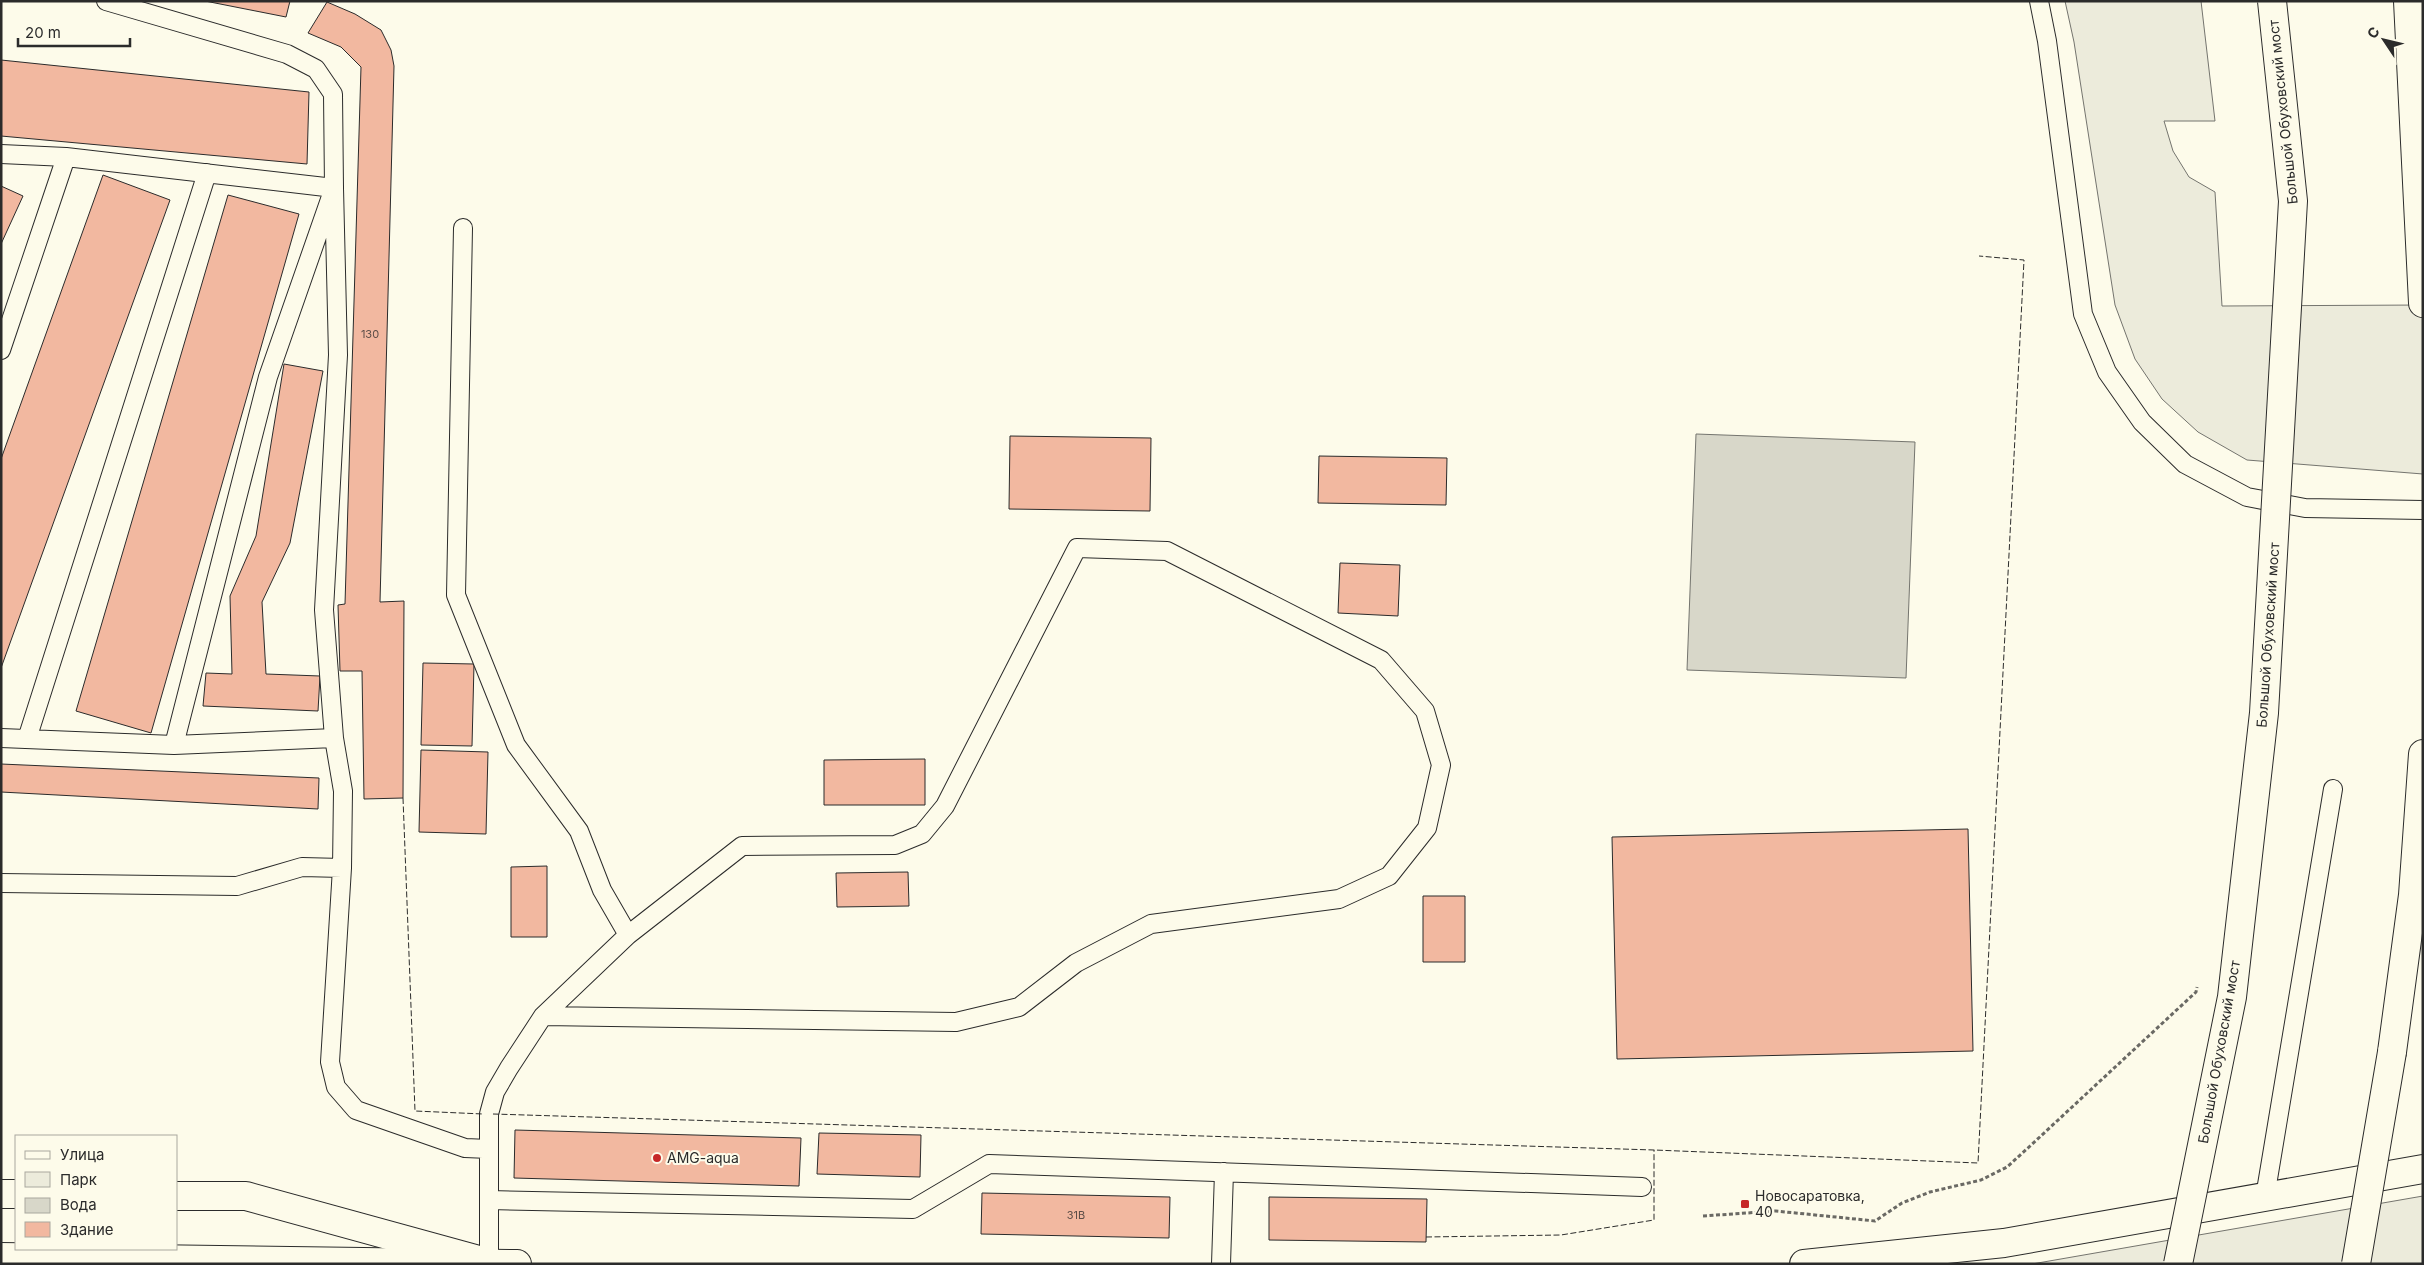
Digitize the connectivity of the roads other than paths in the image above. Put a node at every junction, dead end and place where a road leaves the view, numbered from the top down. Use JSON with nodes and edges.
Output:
{"nodes":[{"id":1,"x":106,"y":1,"type":"edge"},
{"id":2,"x":2039,"y":1,"type":"edge"},
{"id":3,"x":2272,"y":1,"type":"edge"},
{"id":4,"x":2408,"y":1,"type":"edge"},
{"id":5,"x":1,"y":154,"type":"edge"},
{"id":6,"x":66,"y":157,"type":"junction"},
{"id":7,"x":207,"y":173,"type":"junction"},
{"id":8,"x":334,"y":188,"type":"junction"},
{"id":9,"x":463,"y":228,"type":"dead end"},
{"id":10,"x":2423,"y":303,"type":"edge"},
{"id":11,"x":1,"y":350,"type":"edge"},
{"id":12,"x":2423,"y":510,"type":"edge"},
{"id":13,"x":1,"y":738,"type":"edge"},
{"id":14,"x":334,"y":738,"type":"junction"},
{"id":15,"x":27,"y":739,"type":"junction"},
{"id":16,"x":174,"y":745,"type":"junction"},
{"id":17,"x":2423,"y":754,"type":"edge"},
{"id":18,"x":2333,"y":789,"type":"dead end"},
{"id":19,"x":342,"y":868,"type":"junction"},
{"id":20,"x":1,"y":883,"type":"edge"},
{"id":21,"x":628,"y":934,"type":"junction"},
{"id":22,"x":543,"y":1016,"type":"junction"},
{"id":23,"x":489,"y":1149,"type":"junction"},
{"id":24,"x":2423,"y":1169,"type":"edge"},
{"id":25,"x":1224,"y":1172,"type":"junction"},
{"id":26,"x":1642,"y":1187,"type":"dead end"},
{"id":27,"x":1,"y":1194,"type":"edge"},
{"id":28,"x":15,"y":1194,"type":"edge"},
{"id":29,"x":178,"y":1196,"type":"edge"},
{"id":30,"x":2266,"y":1196,"type":"junction"},
{"id":31,"x":489,"y":1200,"type":"junction"},
{"id":32,"x":13,"y":1259,"type":"edge"},
{"id":33,"x":489,"y":1262,"type":"junction"},
{"id":34,"x":516,"y":1264,"type":"edge"},
{"id":35,"x":1221,"y":1264,"type":"edge"},
{"id":36,"x":1804,"y":1264,"type":"edge"},
{"id":37,"x":2178,"y":1264,"type":"edge"},
{"id":38,"x":2356,"y":1264,"type":"edge"}],
"edges":[{"from":1,"to":8,"type":"lane"},
{"from":2,"to":12,"type":"lane"},
{"from":3,"to":37,"type":"main road","name":"Большой Обуховский мост","bridge":true},
{"from":4,"to":10,"type":"main road"},
{"from":5,"to":6,"type":"lane"},
{"from":6,"to":7,"type":"lane"},
{"from":6,"to":11,"type":"lane"},
{"from":7,"to":8,"type":"lane"},
{"from":7,"to":15,"type":"lane"},
{"from":8,"to":14,"type":"lane"},
{"from":8,"to":16,"type":"lane"},
{"from":9,"to":21,"type":"lane"},
{"from":13,"to":15,"type":"lane"},
{"from":14,"to":16,"type":"lane"},
{"from":14,"to":19,"type":"lane"},
{"from":15,"to":16,"type":"lane"},
{"from":17,"to":38,"type":"main road","bridge":true},
{"from":18,"to":30,"type":"lane"},
{"from":19,"to":20,"type":"lane"},
{"from":19,"to":23,"type":"lane"},
{"from":21,"to":22,"type":"lane"},
{"from":21,"to":22,"type":"lane"},
{"from":22,"to":23,"type":"lane"},
{"from":23,"to":31,"type":"lane"},
{"from":24,"to":30,"type":"main road"},
{"from":25,"to":26,"type":"lane"},
{"from":25,"to":31,"type":"lane"},
{"from":25,"to":35,"type":"lane"},
{"from":27,"to":28,"type":"main road"},
{"from":29,"to":33,"type":"main road"},
{"from":30,"to":36,"type":"main road"},
{"from":31,"to":33,"type":"lane"},
{"from":32,"to":33,"type":"main road"},
{"from":33,"to":34,"type":"main road"}]}
